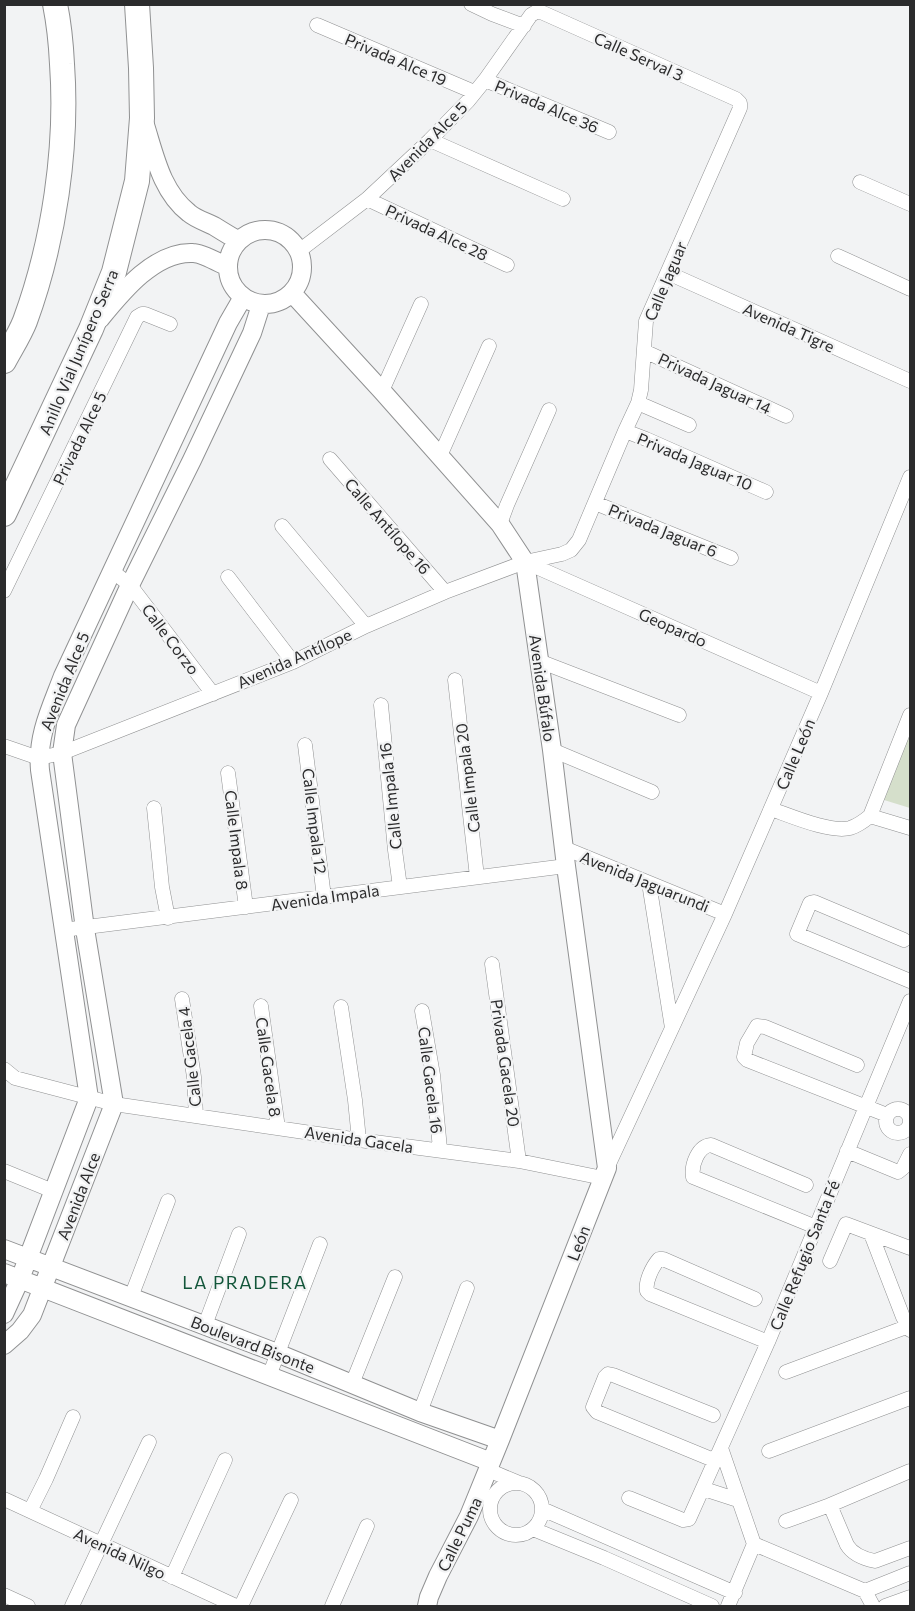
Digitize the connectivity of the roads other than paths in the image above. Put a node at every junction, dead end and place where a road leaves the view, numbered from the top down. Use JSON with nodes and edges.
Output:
{"nodes":[{"id":1,"x":55,"y":4,"type":"edge"},
{"id":2,"x":137,"y":4,"type":"edge"},
{"id":3,"x":471,"y":4,"type":"edge"},
{"id":4,"x":536,"y":12,"type":"joint"},
{"id":5,"x":317,"y":25,"type":"dead end"},
{"id":6,"x":524,"y":26,"type":"junction"},
{"id":7,"x":485,"y":80,"type":"junction"},
{"id":8,"x":474,"y":92,"type":"junction"},
{"id":9,"x":740,"y":103,"type":"joint"},
{"id":10,"x":142,"y":118,"type":"junction"},
{"id":11,"x":609,"y":132,"type":"dead end"},
{"id":12,"x":430,"y":140,"type":"junction"},
{"id":13,"x":860,"y":182,"type":"dead end"},
{"id":14,"x":367,"y":199,"type":"junction"},
{"id":15,"x":563,"y":199,"type":"dead end"},
{"id":16,"x":910,"y":204,"type":"edge"},
{"id":17,"x":238,"y":241,"type":"junction"},
{"id":18,"x":298,"y":251,"type":"junction"},
{"id":19,"x":838,"y":256,"type":"dead end"},
{"id":20,"x":507,"y":265,"type":"dead end"},
{"id":21,"x":228,"y":267,"type":"junction"},
{"id":22,"x":668,"y":273,"type":"junction"},
{"id":23,"x":910,"y":289,"type":"edge"},
{"id":24,"x":292,"y":293,"type":"junction"},
{"id":25,"x":243,"y":297,"type":"junction"},
{"id":26,"x":420,"y":304,"type":"dead end"},
{"id":27,"x":261,"y":305,"type":"junction"},
{"id":28,"x":170,"y":324,"type":"dead end"},
{"id":29,"x":91,"y":329,"type":"junction"},
{"id":30,"x":489,"y":346,"type":"dead end"},
{"id":31,"x":644,"y":351,"type":"junction"},
{"id":32,"x":4,"y":361,"type":"edge"},
{"id":33,"x":910,"y":381,"type":"edge"},
{"id":34,"x":382,"y":391,"type":"junction"},
{"id":35,"x":638,"y":403,"type":"junction"},
{"id":36,"x":549,"y":411,"type":"dead end"},
{"id":37,"x":786,"y":416,"type":"dead end"},
{"id":38,"x":689,"y":425,"type":"dead end"},
{"id":39,"x":625,"y":431,"type":"junction"},
{"id":40,"x":440,"y":456,"type":"junction"},
{"id":41,"x":330,"y":459,"type":"dead end"},
{"id":42,"x":23,"y":475,"type":"junction"},
{"id":43,"x":910,"y":477,"type":"edge"},
{"id":44,"x":766,"y":492,"type":"dead end"},
{"id":45,"x":4,"y":502,"type":"edge"},
{"id":46,"x":595,"y":503,"type":"junction"},
{"id":47,"x":4,"y":514,"type":"edge"},
{"id":48,"x":500,"y":524,"type":"junction"},
{"id":49,"x":282,"y":526,"type":"dead end"},
{"id":50,"x":731,"y":558,"type":"dead end"},
{"id":51,"x":525,"y":562,"type":"junction"},
{"id":52,"x":112,"y":571,"type":"junction"},
{"id":53,"x":228,"y":577,"type":"dead end"},
{"id":54,"x":130,"y":585,"type":"junction"},
{"id":55,"x":4,"y":591,"type":"edge"},
{"id":56,"x":445,"y":592,"type":"junction"},
{"id":57,"x":366,"y":626,"type":"junction"},
{"id":58,"x":539,"y":661,"type":"junction"},
{"id":59,"x":293,"y":662,"type":"junction"},
{"id":60,"x":455,"y":680,"type":"dead end"},
{"id":61,"x":821,"y":693,"type":"junction"},
{"id":62,"x":213,"y":694,"type":"junction"},
{"id":63,"x":381,"y":705,"type":"dead end"},
{"id":64,"x":679,"y":714,"type":"dead end"},
{"id":65,"x":909,"y":721,"type":"edge"},
{"id":66,"x":305,"y":745,"type":"dead end"},
{"id":67,"x":4,"y":746,"type":"edge"},
{"id":68,"x":552,"y":750,"type":"junction"},
{"id":69,"x":62,"y":753,"type":"junction"},
{"id":70,"x":39,"y":758,"type":"junction"},
{"id":71,"x":228,"y":773,"type":"dead end"},
{"id":72,"x":652,"y":792,"type":"dead end"},
{"id":73,"x":154,"y":808,"type":"dead end"},
{"id":74,"x":771,"y":809,"type":"junction"},
{"id":75,"x":870,"y":816,"type":"junction"},
{"id":76,"x":910,"y":828,"type":"edge"},
{"id":77,"x":565,"y":857,"type":"junction"},
{"id":78,"x":477,"y":877,"type":"junction"},
{"id":79,"x":649,"y":883,"type":"junction"},
{"id":80,"x":400,"y":887,"type":"junction"},
{"id":81,"x":324,"y":897,"type":"junction"},
{"id":82,"x":246,"y":907,"type":"junction"},
{"id":83,"x":725,"y":914,"type":"junction"},
{"id":84,"x":168,"y":918,"type":"junction"},
{"id":85,"x":85,"y":929,"type":"junction"},
{"id":86,"x":63,"y":930,"type":"junction"},
{"id":87,"x":904,"y":940,"type":"dead end"},
{"id":88,"x":492,"y":964,"type":"dead end"},
{"id":89,"x":910,"y":981,"type":"edge"},
{"id":90,"x":182,"y":999,"type":"dead end"},
{"id":91,"x":910,"y":1001,"type":"edge"},
{"id":92,"x":261,"y":1006,"type":"dead end"},
{"id":93,"x":341,"y":1007,"type":"dead end"},
{"id":94,"x":422,"y":1011,"type":"dead end"},
{"id":95,"x":672,"y":1028,"type":"junction"},
{"id":96,"x":856,"y":1065,"type":"dead end"},
{"id":97,"x":5,"y":1070,"type":"edge"},
{"id":98,"x":89,"y":1098,"type":"junction"},
{"id":99,"x":114,"y":1104,"type":"junction"},
{"id":100,"x":867,"y":1107,"type":"junction"},
{"id":101,"x":887,"y":1115,"type":"junction"},
{"id":102,"x":196,"y":1116,"type":"junction"},
{"id":103,"x":910,"y":1118,"type":"edge"},
{"id":104,"x":278,"y":1128,"type":"junction"},
{"id":105,"x":359,"y":1140,"type":"junction"},
{"id":106,"x":440,"y":1149,"type":"junction"},
{"id":107,"x":847,"y":1151,"type":"junction"},
{"id":108,"x":910,"y":1154,"type":"edge"},
{"id":109,"x":519,"y":1161,"type":"junction"},
{"id":110,"x":4,"y":1171,"type":"edge"},
{"id":111,"x":605,"y":1173,"type":"junction"},
{"id":112,"x":806,"y":1185,"type":"dead end"},
{"id":113,"x":53,"y":1191,"type":"junction"},
{"id":114,"x":168,"y":1201,"type":"dead end"},
{"id":115,"x":816,"y":1227,"type":"junction"},
{"id":116,"x":239,"y":1234,"type":"dead end"},
{"id":117,"x":871,"y":1234,"type":"junction"},
{"id":118,"x":320,"y":1244,"type":"dead end"},
{"id":119,"x":910,"y":1248,"type":"edge"},
{"id":120,"x":4,"y":1249,"type":"edge"},
{"id":121,"x":28,"y":1258,"type":"junction"},
{"id":122,"x":830,"y":1261,"type":"dead end"},
{"id":123,"x":50,"y":1266,"type":"junction"},
{"id":124,"x":12,"y":1276,"type":"edge"},
{"id":125,"x":395,"y":1277,"type":"dead end"},
{"id":126,"x":42,"y":1288,"type":"junction"},
{"id":127,"x":467,"y":1288,"type":"dead end"},
{"id":128,"x":131,"y":1297,"type":"junction"},
{"id":129,"x":755,"y":1299,"type":"dead end"},
{"id":130,"x":4,"y":1314,"type":"edge"},
{"id":131,"x":908,"y":1322,"type":"edge"},
{"id":132,"x":205,"y":1325,"type":"junction"},
{"id":133,"x":768,"y":1342,"type":"junction"},
{"id":134,"x":4,"y":1345,"type":"edge"},
{"id":135,"x":277,"y":1353,"type":"junction"},
{"id":136,"x":786,"y":1372,"type":"dead end"},
{"id":137,"x":269,"y":1376,"type":"junction"},
{"id":138,"x":352,"y":1384,"type":"junction"},
{"id":139,"x":910,"y":1398,"type":"edge"},
{"id":140,"x":420,"y":1412,"type":"junction"},
{"id":141,"x":713,"y":1415,"type":"dead end"},
{"id":142,"x":73,"y":1417,"type":"dead end"},
{"id":143,"x":501,"y":1440,"type":"junction"},
{"id":144,"x":150,"y":1442,"type":"dead end"},
{"id":145,"x":769,"y":1451,"type":"dead end"},
{"id":146,"x":718,"y":1454,"type":"junction"},
{"id":147,"x":225,"y":1460,"type":"dead end"},
{"id":148,"x":490,"y":1466,"type":"junction"},
{"id":149,"x":910,"y":1471,"type":"edge"},
{"id":150,"x":519,"y":1483,"type":"junction"},
{"id":151,"x":704,"y":1489,"type":"junction"},
{"id":152,"x":629,"y":1498,"type":"dead end"},
{"id":153,"x":4,"y":1499,"type":"edge"},
{"id":154,"x":291,"y":1500,"type":"dead end"},
{"id":155,"x":738,"y":1500,"type":"junction"},
{"id":156,"x":830,"y":1504,"type":"junction"},
{"id":157,"x":542,"y":1509,"type":"junction"},
{"id":158,"x":30,"y":1511,"type":"junction"},
{"id":159,"x":469,"y":1516,"type":"junction"},
{"id":160,"x":786,"y":1521,"type":"dead end"},
{"id":161,"x":367,"y":1526,"type":"dead end"},
{"id":162,"x":499,"y":1529,"type":"junction"},
{"id":163,"x":533,"y":1529,"type":"junction"},
{"id":164,"x":100,"y":1544,"type":"junction"},
{"id":165,"x":754,"y":1544,"type":"junction"},
{"id":166,"x":910,"y":1548,"type":"edge"},
{"id":167,"x":910,"y":1573,"type":"edge"},
{"id":168,"x":172,"y":1577,"type":"junction"},
{"id":169,"x":865,"y":1591,"type":"junction"},
{"id":170,"x":735,"y":1593,"type":"junction"},
{"id":171,"x":4,"y":1595,"type":"edge"},
{"id":172,"x":910,"y":1597,"type":"edge"},
{"id":173,"x":28,"y":1606,"type":"edge"},
{"id":174,"x":72,"y":1606,"type":"edge"},
{"id":175,"x":236,"y":1606,"type":"edge"},
{"id":176,"x":241,"y":1606,"type":"edge"},
{"id":177,"x":332,"y":1606,"type":"edge"},
{"id":178,"x":427,"y":1606,"type":"edge"},
{"id":179,"x":712,"y":1606,"type":"edge"},
{"id":180,"x":728,"y":1606,"type":"edge"},
{"id":181,"x":873,"y":1606,"type":"edge"},
{"id":182,"x":885,"y":1606,"type":"edge"}],
"edges":[{"from":1,"to":32,"type":"highway"},
{"from":2,"to":10,"type":"highway","name":"Anillo Vial Junípero Serra"},
{"from":3,"to":6,"type":"street"},
{"from":4,"to":6,"type":"street","name":"Avenida Alce 5"},
{"from":4,"to":9,"type":"street","name":"Calle Serval 3"},
{"from":5,"to":8,"type":"street","name":"Privada Alce 19"},
{"from":6,"to":7,"type":"street","name":"Avenida Alce 5"},
{"from":7,"to":8,"type":"street","name":"Avenida Alce 5"},
{"from":7,"to":11,"type":"street","name":"Privada Alce 36"},
{"from":8,"to":12,"type":"street","name":"Avenida Alce 5"},
{"from":9,"to":22,"type":"street","name":"Calle Jaguar"},
{"from":10,"to":17,"type":"street"},
{"from":10,"to":29,"type":"highway","name":"Anillo Vial Junípero Serra"},
{"from":12,"to":14,"type":"street","name":"Avenida Alce 5"},
{"from":12,"to":15,"type":"street"},
{"from":13,"to":16,"type":"street"},
{"from":14,"to":18,"type":"street","name":"Avenida Alce 5"},
{"from":14,"to":20,"type":"street","name":"Privada Alce 28"},
{"from":17,"to":18,"type":"street"},
{"from":17,"to":21,"type":"street"},
{"from":18,"to":24,"type":"street"},
{"from":19,"to":23,"type":"street"},
{"from":21,"to":25,"type":"street"},
{"from":21,"to":29,"type":"street"},
{"from":22,"to":31,"type":"street","name":"Calle Jaguar"},
{"from":22,"to":33,"type":"street","name":"Avenida Tigre"},
{"from":24,"to":27,"type":"street"},
{"from":24,"to":34,"type":"street","name":"Avenida Búfalo"},
{"from":25,"to":27,"type":"street"},
{"from":25,"to":52,"type":"street","name":"Avenida Alce 5"},
{"from":26,"to":34,"type":"street"},
{"from":27,"to":54,"type":"street","name":"Avenida Alce 5"},
{"from":28,"to":55,"type":"street","name":"Privada Alce 5"},
{"from":29,"to":42,"type":"highway","name":"Anillo Vial Junípero Serra"},
{"from":30,"to":40,"type":"street"},
{"from":31,"to":35,"type":"street","name":"Calle Jaguar"},
{"from":31,"to":37,"type":"street","name":"Privada Jaguar 14"},
{"from":34,"to":40,"type":"street","name":"Avenida Búfalo"},
{"from":35,"to":38,"type":"street"},
{"from":35,"to":39,"type":"street","name":"Calle Jaguar"},
{"from":36,"to":48,"type":"street"},
{"from":39,"to":44,"type":"street","name":"Privada Jaguar 10"},
{"from":39,"to":46,"type":"street","name":"Calle Jaguar"},
{"from":40,"to":48,"type":"street","name":"Avenida Búfalo"},
{"from":41,"to":56,"type":"street","name":"Calle Antílope 16"},
{"from":42,"to":45,"type":"highway"},
{"from":42,"to":47,"type":"highway","name":"Anillo Vial Junípero Serra"},
{"from":43,"to":61,"type":"street","name":"Calle León"},
{"from":46,"to":50,"type":"street","name":"Privada Jaguar 6"},
{"from":46,"to":51,"type":"street","name":"Calle Jaguar"},
{"from":48,"to":51,"type":"street","name":"Avenida Búfalo"},
{"from":49,"to":57,"type":"street"},
{"from":51,"to":56,"type":"street","name":"Avenida Antílope"},
{"from":51,"to":58,"type":"street","name":"Avenida Búfalo"},
{"from":51,"to":61,"type":"street","name":"Geopardo"},
{"from":52,"to":54,"type":"street","name":"Calle Corzo"},
{"from":52,"to":70,"type":"street","name":"Avenida Alce 5"},
{"from":53,"to":59,"type":"street"},
{"from":54,"to":62,"type":"street","name":"Calle Corzo"},
{"from":54,"to":69,"type":"street","name":"Avenida Alce 5"},
{"from":56,"to":57,"type":"street","name":"Avenida Antílope"},
{"from":57,"to":59,"type":"street","name":"Avenida Antílope"},
{"from":58,"to":64,"type":"street"},
{"from":58,"to":68,"type":"street","name":"Avenida Búfalo"},
{"from":59,"to":62,"type":"street","name":"Avenida Antílope"},
{"from":60,"to":78,"type":"street","name":"Calle Impala 20"},
{"from":61,"to":74,"type":"street","name":"Calle León"},
{"from":62,"to":69,"type":"street","name":"Avenida Antílope"},
{"from":63,"to":80,"type":"street","name":"Calle Impala 16"},
{"from":65,"to":75,"type":"street"},
{"from":66,"to":81,"type":"street","name":"Calle Impala 12"},
{"from":67,"to":70,"type":"street"},
{"from":68,"to":72,"type":"street"},
{"from":68,"to":77,"type":"street","name":"Avenida Búfalo"},
{"from":69,"to":70,"type":"street","name":"Avenida Antílope"},
{"from":69,"to":85,"type":"street","name":"Avenida Alce 5"},
{"from":70,"to":86,"type":"street","name":"Avenida Alce 5"},
{"from":71,"to":82,"type":"street","name":"Calle Impala 8"},
{"from":73,"to":84,"type":"street"},
{"from":74,"to":75,"type":"street"},
{"from":74,"to":83,"type":"street","name":"Calle León"},
{"from":75,"to":76,"type":"street"},
{"from":77,"to":78,"type":"street","name":"Avenida Impala"},
{"from":77,"to":79,"type":"street","name":"Avenida Jaguarundi"},
{"from":77,"to":111,"type":"street","name":"Avenida Búfalo"},
{"from":78,"to":80,"type":"street","name":"Avenida Impala"},
{"from":79,"to":83,"type":"street","name":"Avenida Jaguarundi"},
{"from":79,"to":95,"type":"street"},
{"from":80,"to":81,"type":"street","name":"Avenida Impala"},
{"from":81,"to":82,"type":"street","name":"Avenida Impala"},
{"from":82,"to":84,"type":"street","name":"Avenida Impala"},
{"from":83,"to":95,"type":"street","name":"Calle León"},
{"from":84,"to":85,"type":"street","name":"Avenida Impala"},
{"from":85,"to":86,"type":"street","name":"Avenida Impala"},
{"from":85,"to":99,"type":"street","name":"Avenida Alce 5"},
{"from":86,"to":98,"type":"street","name":"Avenida Alce 5"},
{"from":87,"to":89,"type":"street"},
{"from":88,"to":109,"type":"street","name":"Privada Gacela 20"},
{"from":90,"to":102,"type":"street","name":"Calle Gacela 4"},
{"from":91,"to":100,"type":"street","name":"Calle Refugio Santa Fé"},
{"from":92,"to":104,"type":"street","name":"Calle Gacela 8"},
{"from":93,"to":105,"type":"street"},
{"from":94,"to":106,"type":"street","name":"Calle Gacela 16"},
{"from":95,"to":111,"type":"street","name":"León"},
{"from":96,"to":100,"type":"street"},
{"from":97,"to":98,"type":"street","name":"Avenida Gacela"},
{"from":98,"to":99,"type":"street","name":"Avenida Gacela"},
{"from":98,"to":113,"type":"street","name":"Avenida Alce"},
{"from":99,"to":102,"type":"street","name":"Avenida Gacela"},
{"from":99,"to":123,"type":"street","name":"Avenida Alce"},
{"from":100,"to":101,"type":"street"},
{"from":100,"to":107,"type":"street","name":"Calle Refugio Santa Fé"},
{"from":101,"to":103,"type":"street"},
{"from":101,"to":103,"type":"street"},
{"from":102,"to":104,"type":"street","name":"Avenida Gacela"},
{"from":104,"to":105,"type":"street","name":"Avenida Gacela"},
{"from":105,"to":106,"type":"street","name":"Avenida Gacela"},
{"from":106,"to":109,"type":"street","name":"Avenida Gacela"},
{"from":107,"to":108,"type":"street"},
{"from":107,"to":115,"type":"street","name":"Calle Refugio Santa Fé"},
{"from":109,"to":111,"type":"street","name":"Avenida Gacela"},
{"from":110,"to":113,"type":"street"},
{"from":111,"to":143,"type":"street","name":"León"},
{"from":112,"to":115,"type":"street"},
{"from":113,"to":121,"type":"street","name":"Avenida Alce"},
{"from":114,"to":128,"type":"street"},
{"from":115,"to":133,"type":"street","name":"Calle Refugio Santa Fé"},
{"from":116,"to":132,"type":"street"},
{"from":117,"to":119,"type":"street"},
{"from":117,"to":122,"type":"street"},
{"from":117,"to":131,"type":"street"},
{"from":118,"to":135,"type":"street"},
{"from":120,"to":121,"type":"street","name":"Boulevard Bisonte"},
{"from":121,"to":123,"type":"street","name":"Boulevard Bisonte"},
{"from":121,"to":124,"type":"street","name":"Avenida Alce"},
{"from":123,"to":126,"type":"street","name":"Avenida Alce"},
{"from":123,"to":128,"type":"street","name":"Boulevard Bisonte"},
{"from":124,"to":126,"type":"street","name":"Boulevard Bisonte"},
{"from":124,"to":130,"type":"street","name":"Avenida Alce"},
{"from":125,"to":138,"type":"street"},
{"from":126,"to":134,"type":"street","name":"Avenida Alce"},
{"from":126,"to":137,"type":"street","name":"Boulevard Bisonte"},
{"from":127,"to":140,"type":"street"},
{"from":128,"to":132,"type":"street","name":"Boulevard Bisonte"},
{"from":129,"to":133,"type":"street"},
{"from":131,"to":136,"type":"street"},
{"from":132,"to":135,"type":"street","name":"Boulevard Bisonte"},
{"from":133,"to":146,"type":"street","name":"Calle Refugio Santa Fé"},
{"from":135,"to":137,"type":"street"},
{"from":135,"to":138,"type":"street","name":"Boulevard Bisonte"},
{"from":137,"to":148,"type":"street","name":"Boulevard Bisonte"},
{"from":138,"to":140,"type":"street","name":"Boulevard Bisonte"},
{"from":139,"to":145,"type":"street"},
{"from":140,"to":143,"type":"street","name":"Boulevard Bisonte"},
{"from":141,"to":146,"type":"street"},
{"from":142,"to":158,"type":"street"},
{"from":143,"to":148,"type":"street","name":"León"},
{"from":144,"to":164,"type":"street"},
{"from":146,"to":151,"type":"street","name":"Calle Refugio Santa Fé"},
{"from":146,"to":155,"type":"street"},
{"from":147,"to":168,"type":"street"},
{"from":148,"to":150,"type":"street"},
{"from":148,"to":159,"type":"street","name":"Calle Puma"},
{"from":149,"to":156,"type":"street"},
{"from":150,"to":157,"type":"street"},
{"from":150,"to":162,"type":"street"},
{"from":151,"to":152,"type":"street","name":"Calle Refugio Santa Fé"},
{"from":151,"to":155,"type":"street"},
{"from":153,"to":158,"type":"street","name":"Avenida Nilgo"},
{"from":154,"to":176,"type":"street"},
{"from":155,"to":165,"type":"street"},
{"from":156,"to":160,"type":"street"},
{"from":156,"to":166,"type":"street"},
{"from":157,"to":163,"type":"street"},
{"from":157,"to":170,"type":"street"},
{"from":158,"to":164,"type":"street","name":"Avenida Nilgo"},
{"from":159,"to":162,"type":"street"},
{"from":159,"to":178,"type":"street","name":"Calle Puma"},
{"from":161,"to":177,"type":"street"},
{"from":162,"to":163,"type":"street"},
{"from":163,"to":179,"type":"street"},
{"from":164,"to":168,"type":"street","name":"Avenida Nilgo"},
{"from":164,"to":174,"type":"street"},
{"from":165,"to":169,"type":"street"},
{"from":165,"to":170,"type":"street"},
{"from":167,"to":169,"type":"street"},
{"from":168,"to":175,"type":"street","name":"Avenida Nilgo"},
{"from":169,"to":181,"type":"street"},
{"from":170,"to":180,"type":"street"},
{"from":171,"to":173,"type":"street"},
{"from":172,"to":182,"type":"street"}]}
